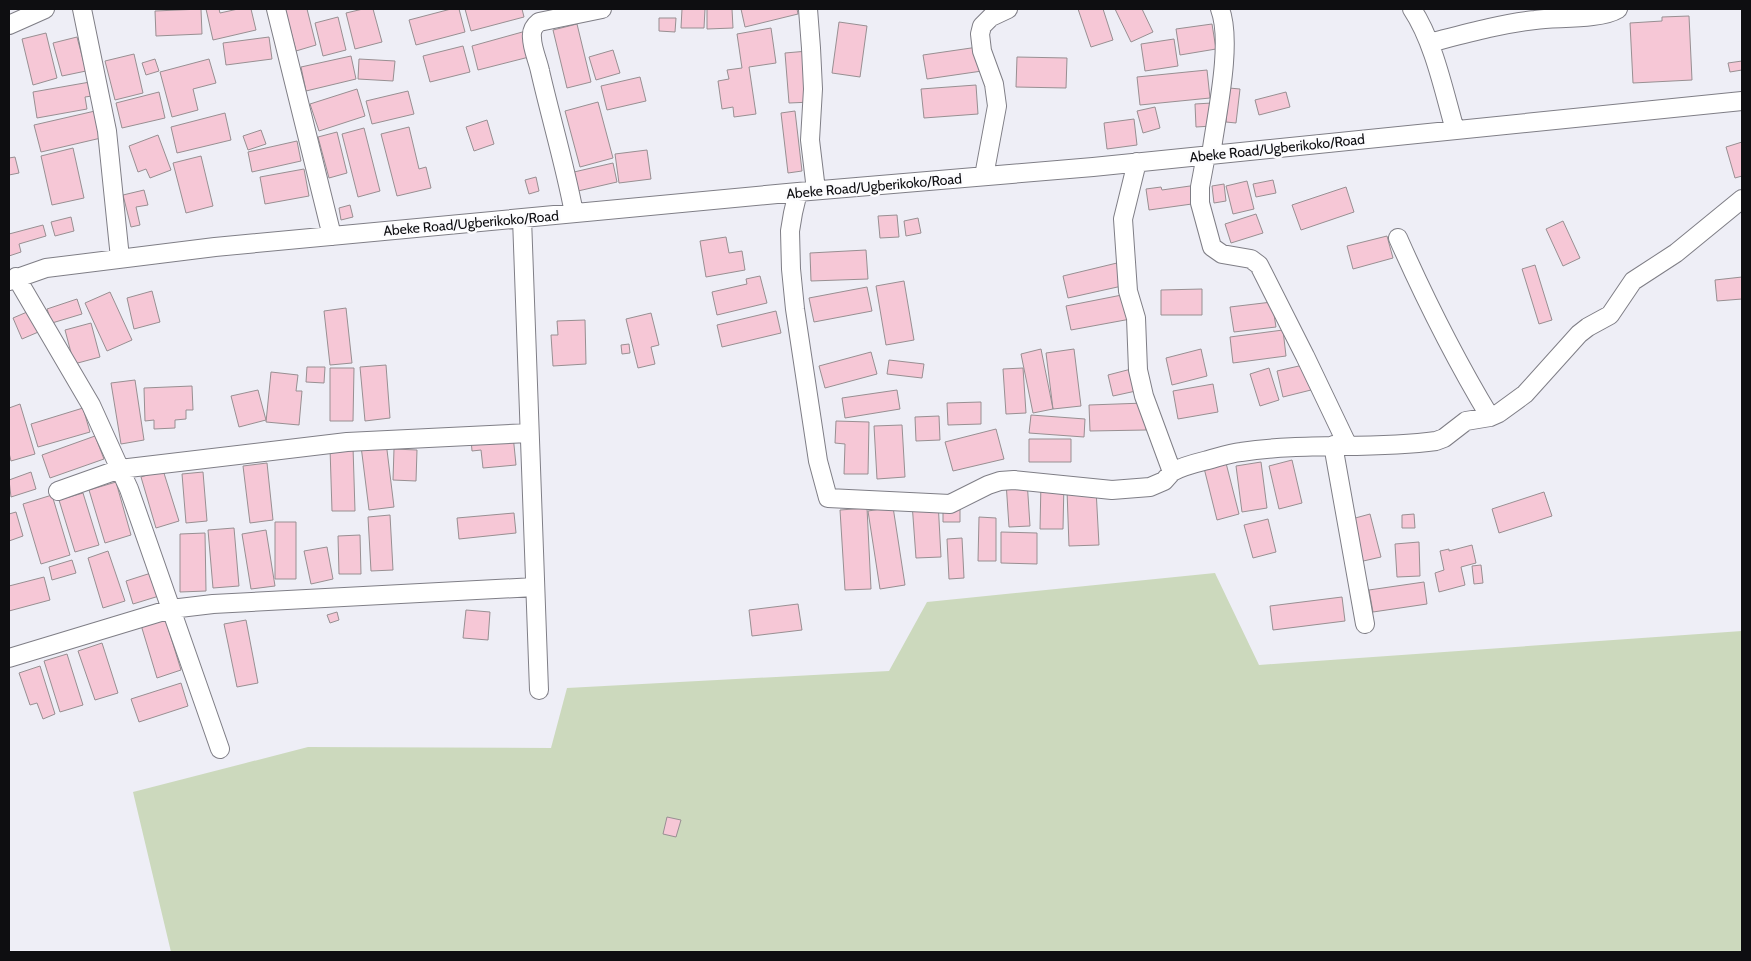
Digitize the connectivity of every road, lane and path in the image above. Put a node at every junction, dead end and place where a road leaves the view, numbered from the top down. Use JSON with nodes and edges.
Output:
{"nodes":[{"id":1,"x":45,"y":9,"type":"edge"},
{"id":2,"x":82,"y":9,"type":"edge"},
{"id":3,"x":276,"y":9,"type":"edge"},
{"id":4,"x":602,"y":9,"type":"edge"},
{"id":5,"x":808,"y":9,"type":"edge"},
{"id":6,"x":1008,"y":9,"type":"edge"},
{"id":7,"x":1220,"y":9,"type":"edge"},
{"id":8,"x":1412,"y":9,"type":"edge"},
{"id":9,"x":1618,"y":9,"type":"edge"},
{"id":10,"x":9,"y":25,"type":"edge"},
{"id":11,"x":1429,"y":43,"type":"junction"},
{"id":12,"x":1742,"y":101,"type":"edge"},
{"id":13,"x":1455,"y":130,"type":"junction"},
{"id":14,"x":1209,"y":155,"type":"junction"},
{"id":15,"x":1137,"y":162,"type":"junction"},
{"id":16,"x":984,"y":176,"type":"junction"},
{"id":17,"x":816,"y":190,"type":"junction"},
{"id":18,"x":798,"y":192,"type":"junction"},
{"id":19,"x":1742,"y":200,"type":"edge"},
{"id":20,"x":574,"y":213,"type":"junction"},
{"id":21,"x":522,"y":218,"type":"junction"},
{"id":22,"x":332,"y":236,"type":"junction"},
{"id":23,"x":1398,"y":238,"type":"dead end"},
{"id":24,"x":120,"y":258,"type":"junction"},
{"id":25,"x":12,"y":279,"type":"edge"},
{"id":26,"x":1490,"y":416,"type":"junction"},
{"id":27,"x":530,"y":433,"type":"junction"},
{"id":28,"x":1340,"y":445,"type":"junction"},
{"id":29,"x":120,"y":469,"type":"junction"},
{"id":30,"x":1172,"y":472,"type":"junction"},
{"id":31,"x":58,"y":491,"type":"dead end"},
{"id":32,"x":535,"y":587,"type":"junction"},
{"id":33,"x":171,"y":609,"type":"junction"},
{"id":34,"x":1365,"y":624,"type":"dead end"},
{"id":35,"x":9,"y":658,"type":"edge"},
{"id":36,"x":539,"y":690,"type":"dead end"},
{"id":37,"x":220,"y":749,"type":"dead end"}],
"edges":[{"from":1,"to":10,"type":"street"},
{"from":2,"to":24,"type":"street"},
{"from":3,"to":22,"type":"street"},
{"from":4,"to":20,"type":"street"},
{"from":5,"to":17,"type":"street"},
{"from":6,"to":16,"type":"street"},
{"from":7,"to":14,"type":"street"},
{"from":8,"to":11,"type":"street"},
{"from":9,"to":11,"type":"street"},
{"from":11,"to":13,"type":"street"},
{"from":12,"to":13,"type":"street","name":"Abeke Road/Ugberikoko/Road"},
{"from":13,"to":14,"type":"street","name":"Abeke Road/Ugberikoko/Road"},
{"from":14,"to":15,"type":"street","name":"Abeke Road/Ugberikoko/Road"},
{"from":14,"to":28,"type":"street"},
{"from":15,"to":16,"type":"street","name":"Abeke Road/Ugberikoko/Road"},
{"from":15,"to":30,"type":"street"},
{"from":16,"to":17,"type":"street","name":"Abeke Road/Ugberikoko/Road"},
{"from":17,"to":18,"type":"street","name":"Abeke Road/Ugberikoko/Road"},
{"from":18,"to":20,"type":"street","name":"Abeke Road/Ugberikoko/Road"},
{"from":18,"to":30,"type":"street"},
{"from":19,"to":26,"type":"street"},
{"from":20,"to":21,"type":"street","name":"Abeke Road/Ugberikoko/Road"},
{"from":21,"to":22,"type":"street","name":"Abeke Road/Ugberikoko/Road"},
{"from":21,"to":27,"type":"street"},
{"from":22,"to":24,"type":"street","name":"Abeke Road/Ugberikoko/Road"},
{"from":23,"to":26,"type":"street"},
{"from":24,"to":25,"type":"street","name":"Abeke Road/Ugberikoko/Road"},
{"from":25,"to":29,"type":"street"},
{"from":26,"to":28,"type":"street"},
{"from":27,"to":29,"type":"street"},
{"from":27,"to":32,"type":"street"},
{"from":28,"to":30,"type":"street"},
{"from":28,"to":34,"type":"street"},
{"from":29,"to":31,"type":"street"},
{"from":29,"to":33,"type":"street"},
{"from":32,"to":33,"type":"street"},
{"from":32,"to":36,"type":"street"},
{"from":33,"to":35,"type":"street"},
{"from":33,"to":37,"type":"street"}]}
